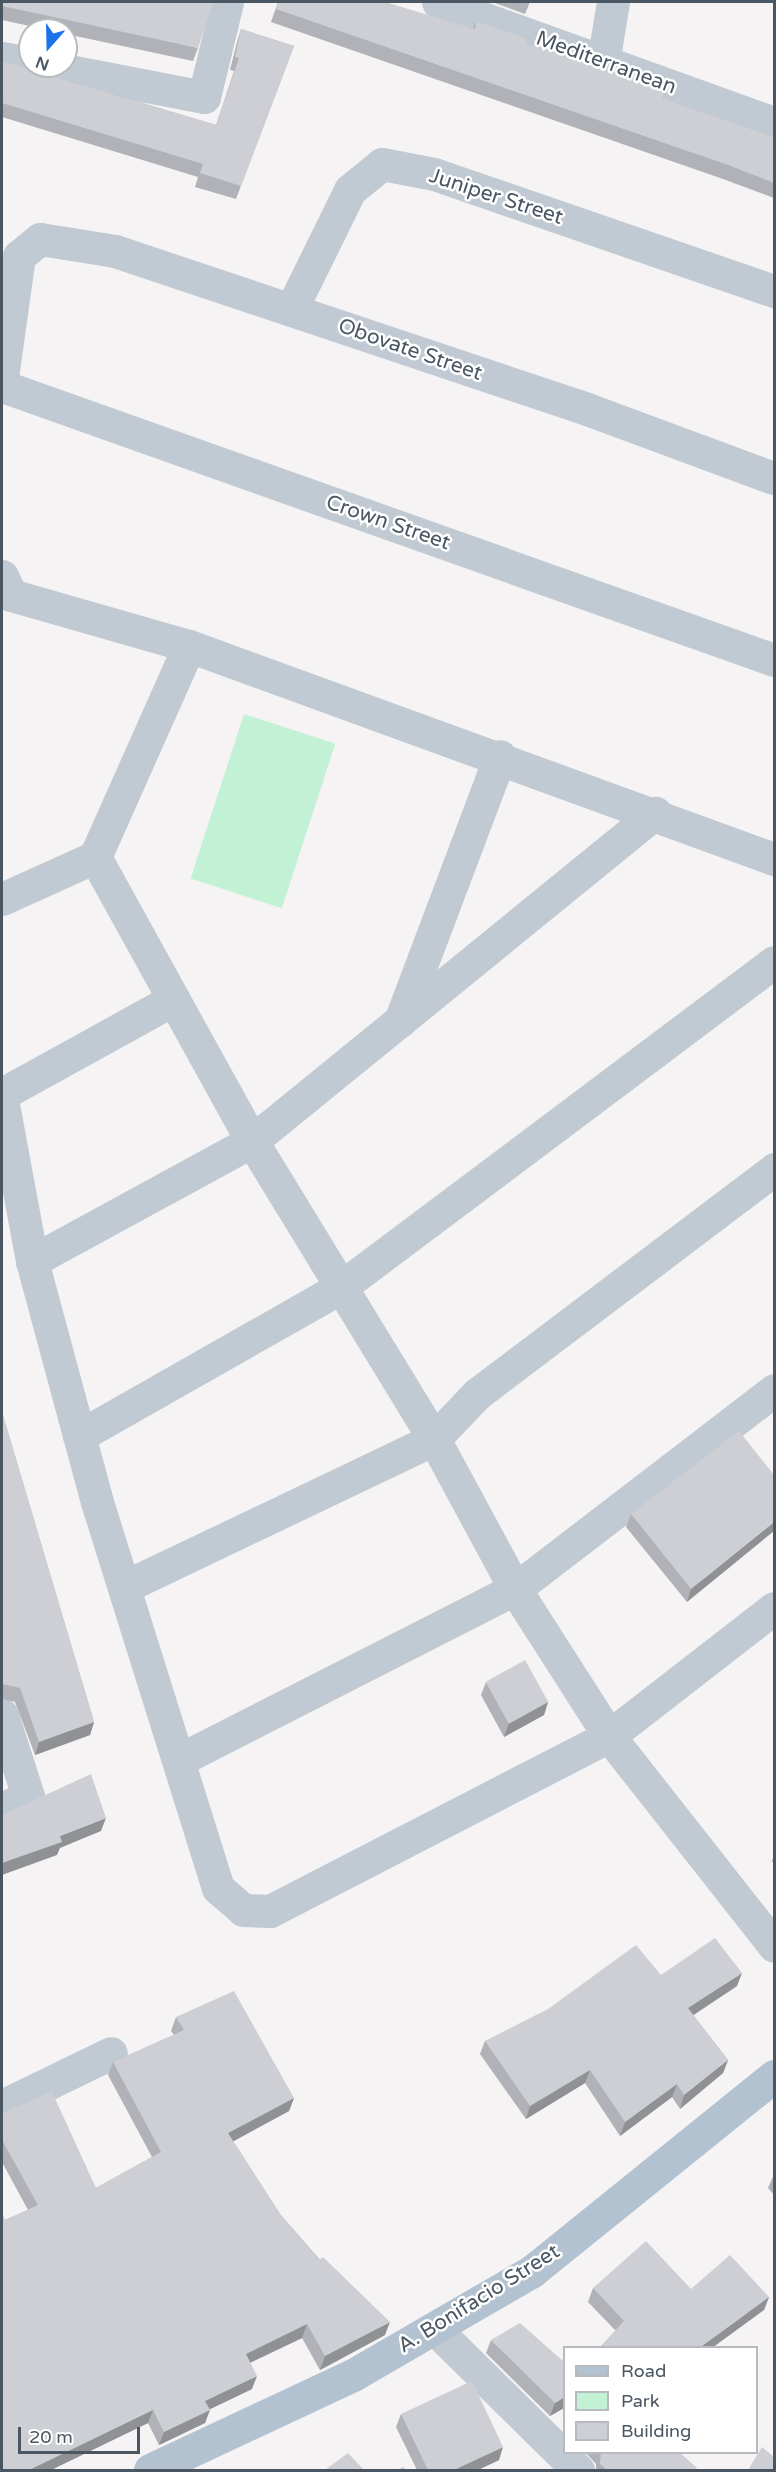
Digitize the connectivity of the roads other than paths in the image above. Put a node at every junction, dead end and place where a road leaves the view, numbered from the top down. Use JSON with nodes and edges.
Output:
{"nodes":[{"id":1,"x":227,"y":2,"type":"edge"},
{"id":2,"x":613,"y":2,"type":"edge"},
{"id":3,"x":447,"y":3,"type":"edge"},
{"id":4,"x":2,"y":58,"type":"edge"},
{"id":5,"x":18,"y":61,"type":"edge"},
{"id":6,"x":603,"y":63,"type":"junction"},
{"id":7,"x":78,"y":73,"type":"edge"},
{"id":8,"x":774,"y":123,"type":"edge"},
{"id":9,"x":774,"y":291,"type":"edge"},
{"id":10,"x":291,"y":310,"type":"junction"},
{"id":11,"x":2,"y":377,"type":"edge"},
{"id":12,"x":2,"y":386,"type":"edge"},
{"id":13,"x":774,"y":478,"type":"edge"},
{"id":14,"x":5,"y":595,"type":"edge"},
{"id":15,"x":189,"y":646,"type":"junction"},
{"id":16,"x":774,"y":660,"type":"edge"},
{"id":17,"x":500,"y":756,"type":"junction"},
{"id":18,"x":655,"y":813,"type":"junction"},
{"id":19,"x":95,"y":857,"type":"junction"},
{"id":20,"x":774,"y":860,"type":"edge"},
{"id":21,"x":2,"y":899,"type":"edge"},
{"id":22,"x":774,"y":962,"type":"edge"},
{"id":23,"x":174,"y":999,"type":"junction"},
{"id":24,"x":399,"y":1023,"type":"junction"},
{"id":25,"x":2,"y":1094,"type":"edge"},
{"id":26,"x":2,"y":1100,"type":"edge"},
{"id":27,"x":252,"y":1141,"type":"junction"},
{"id":28,"x":774,"y":1169,"type":"edge"},
{"id":29,"x":32,"y":1261,"type":"junction"},
{"id":30,"x":341,"y":1287,"type":"junction"},
{"id":31,"x":774,"y":1390,"type":"edge"},
{"id":32,"x":79,"y":1436,"type":"junction"},
{"id":33,"x":434,"y":1439,"type":"junction"},
{"id":34,"x":126,"y":1586,"type":"junction"},
{"id":35,"x":515,"y":1589,"type":"junction"},
{"id":36,"x":774,"y":1608,"type":"edge"},
{"id":37,"x":2,"y":1715,"type":"edge"},
{"id":38,"x":609,"y":1736,"type":"junction"},
{"id":39,"x":179,"y":1760,"type":"junction"},
{"id":40,"x":15,"y":1803,"type":"edge"},
{"id":41,"x":774,"y":1946,"type":"edge"},
{"id":42,"x":111,"y":2053,"type":"dead end"},
{"id":43,"x":774,"y":2076,"type":"edge"},
{"id":44,"x":2,"y":2106,"type":"edge"},
{"id":45,"x":435,"y":2330,"type":"junction"},
{"id":46,"x":150,"y":2470,"type":"edge"},
{"id":47,"x":578,"y":2470,"type":"edge"}],
"edges":[{"from":1,"to":7,"type":"street"},
{"from":2,"to":6,"type":"street"},
{"from":3,"to":6,"type":"street","name":"Mediterranean"},
{"from":4,"to":5,"type":"street"},
{"from":6,"to":8,"type":"street","name":"Mediterranean"},
{"from":9,"to":10,"type":"street","name":"Juniper Street"},
{"from":10,"to":11,"type":"street","name":"Obovate Street"},
{"from":10,"to":13,"type":"street","name":"Obovate Street"},
{"from":12,"to":16,"type":"street","name":"Crown Street"},
{"from":14,"to":15,"type":"street"},
{"from":15,"to":17,"type":"street"},
{"from":15,"to":19,"type":"street"},
{"from":17,"to":18,"type":"street"},
{"from":17,"to":24,"type":"street"},
{"from":18,"to":20,"type":"street"},
{"from":18,"to":24,"type":"street"},
{"from":19,"to":21,"type":"street"},
{"from":19,"to":23,"type":"street"},
{"from":22,"to":30,"type":"street"},
{"from":23,"to":25,"type":"street"},
{"from":23,"to":27,"type":"street"},
{"from":24,"to":27,"type":"street"},
{"from":26,"to":29,"type":"street"},
{"from":27,"to":29,"type":"street"},
{"from":27,"to":30,"type":"street"},
{"from":28,"to":33,"type":"street"},
{"from":29,"to":32,"type":"street"},
{"from":30,"to":32,"type":"street"},
{"from":30,"to":33,"type":"street"},
{"from":31,"to":35,"type":"street"},
{"from":32,"to":34,"type":"street"},
{"from":33,"to":34,"type":"street"},
{"from":33,"to":35,"type":"street"},
{"from":34,"to":39,"type":"street"},
{"from":35,"to":38,"type":"street"},
{"from":35,"to":39,"type":"street"},
{"from":36,"to":38,"type":"street"},
{"from":37,"to":40,"type":"street"},
{"from":38,"to":39,"type":"street"},
{"from":38,"to":41,"type":"street"},
{"from":42,"to":44,"type":"street"},
{"from":43,"to":45,"type":"main road","name":"A. Bonifacio Street"},
{"from":45,"to":46,"type":"main road","name":"A. Bonifacio Street"},
{"from":45,"to":47,"type":"street"}]}
